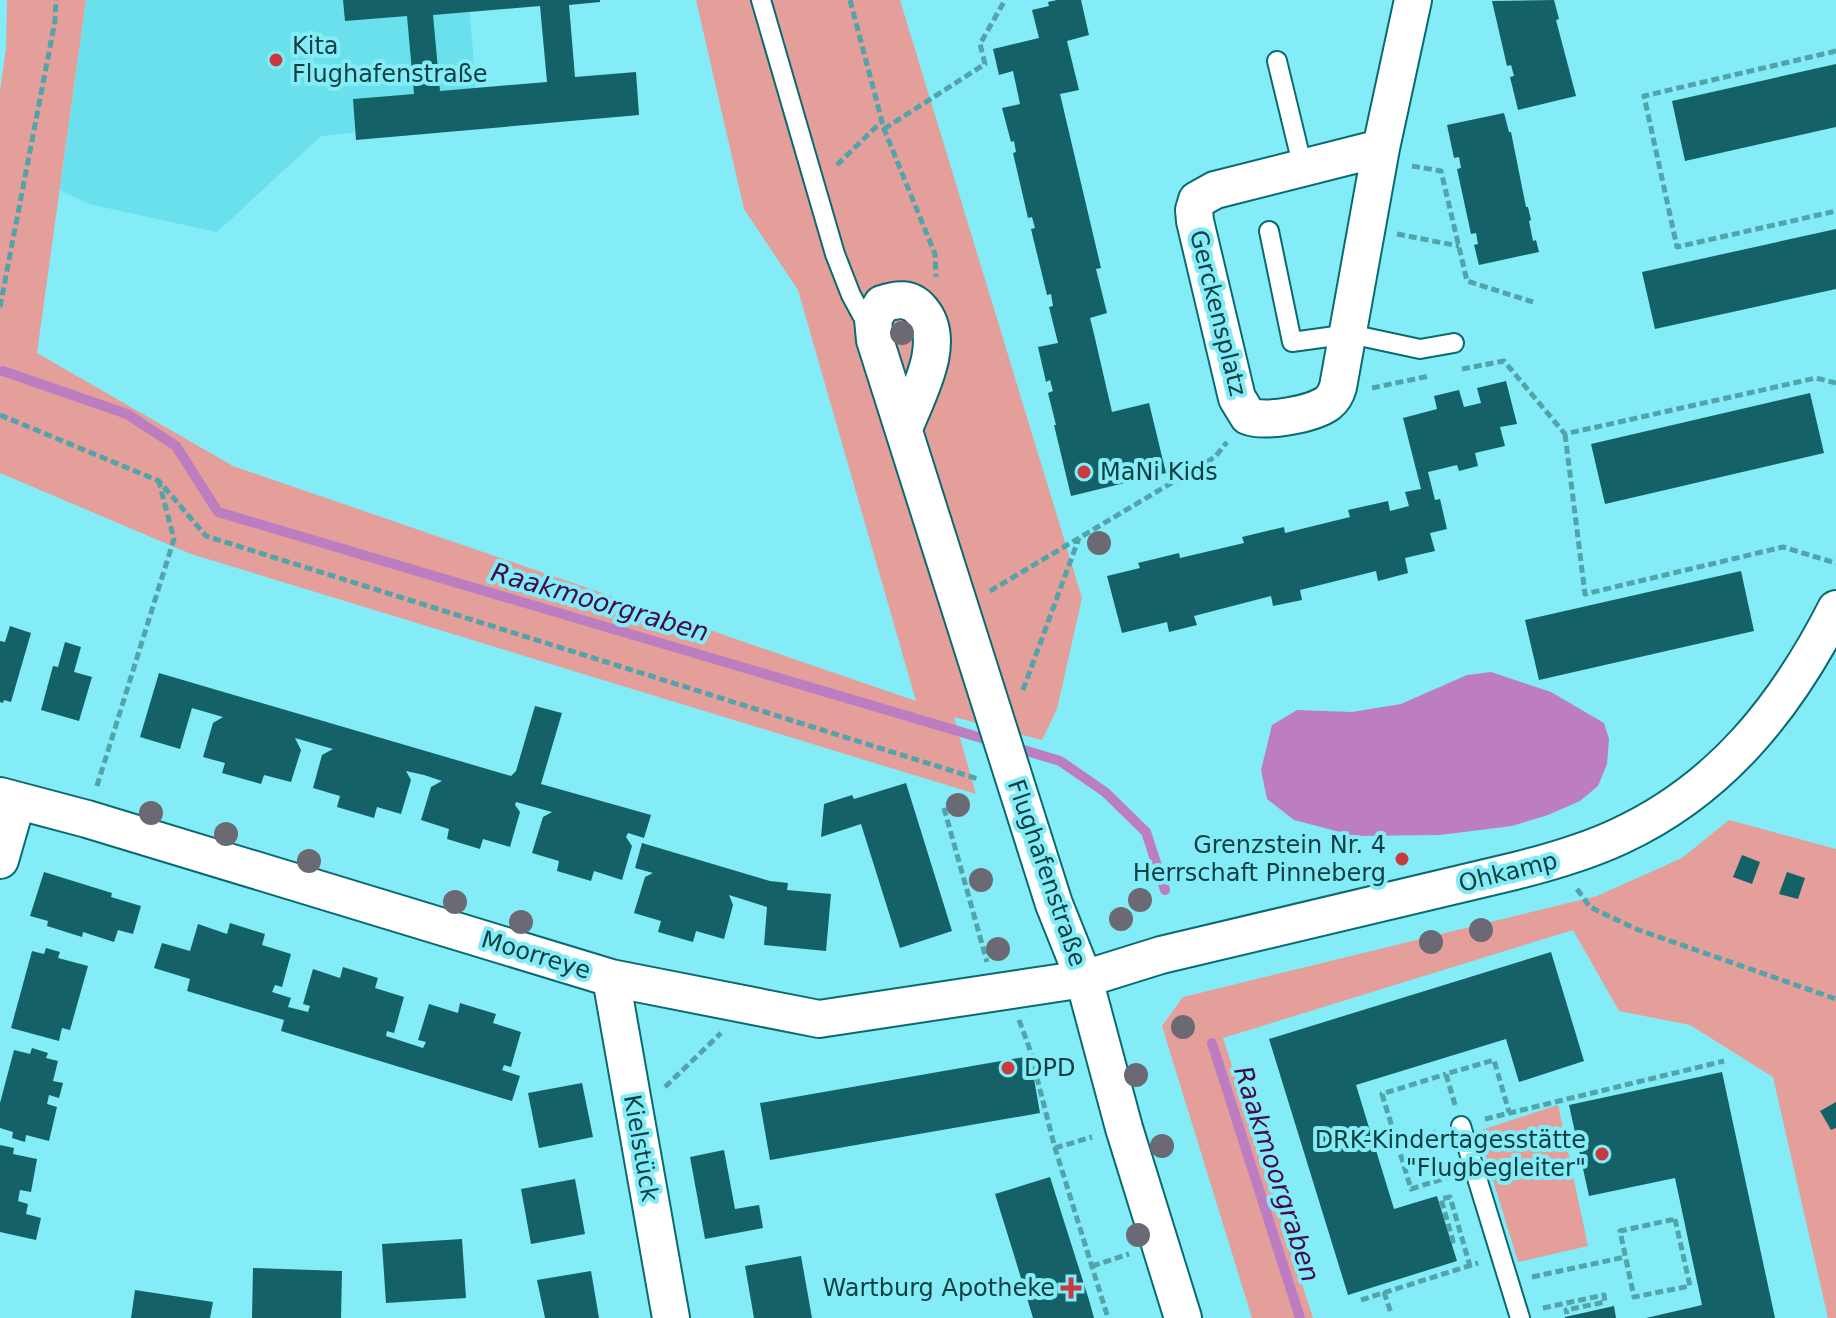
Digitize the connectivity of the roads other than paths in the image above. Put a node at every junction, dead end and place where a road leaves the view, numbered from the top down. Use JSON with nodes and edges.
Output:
{"nodes":[{"id":1,"x":761,"y":0,"type":"edge"},
{"id":2,"x":1413,"y":0,"type":"edge"},
{"id":3,"x":1277,"y":61,"type":"dead end"},
{"id":4,"x":1380,"y":155,"type":"junction"},
{"id":5,"x":1303,"y":168,"type":"junction"},
{"id":6,"x":1269,"y":231,"type":"dead end"},
{"id":7,"x":875,"y":340,"type":"junction"},
{"id":8,"x":1348,"y":341,"type":"junction"},
{"id":9,"x":1454,"y":343,"type":"dead end"},
{"id":10,"x":904,"y":429,"type":"junction"},
{"id":11,"x":1836,"y":609,"type":"edge"},
{"id":12,"x":8,"y":798,"type":"edge"},
{"id":13,"x":0,"y":860,"type":"edge"},
{"id":14,"x":611,"y":978,"type":"junction"},
{"id":15,"x":1084,"y":979,"type":"junction"},
{"id":16,"x":1461,"y":1126,"type":"road end"},
{"id":17,"x":671,"y":1318,"type":"edge"},
{"id":18,"x":1183,"y":1318,"type":"edge"},
{"id":19,"x":1520,"y":1318,"type":"edge"}],
"edges":[{"from":1,"to":7,"type":"lane"},
{"from":2,"to":4,"type":"street","name":"Gerckensplatz"},
{"from":3,"to":5,"type":"lane"},
{"from":4,"to":5,"type":"street","name":"Gerckensplatz"},
{"from":4,"to":8,"type":"street","name":"Gerckensplatz"},
{"from":5,"to":8,"type":"street","name":"Gerckensplatz"},
{"from":6,"to":8,"type":"lane"},
{"from":7,"to":10,"type":"street","name":"Flughafenstraße"},
{"from":7,"to":10,"type":"street"},
{"from":8,"to":9,"type":"lane"},
{"from":10,"to":15,"type":"street","name":"Flughafenstraße"},
{"from":11,"to":15,"type":"street","name":"Ohkamp"},
{"from":12,"to":13,"type":"street"},
{"from":12,"to":14,"type":"street","name":"Moorreye"},
{"from":14,"to":15,"type":"street","name":"Moorreye"},
{"from":14,"to":17,"type":"street","name":"Kielstück"},
{"from":15,"to":18,"type":"street","name":"Flughafenstraße"},
{"from":16,"to":19,"type":"lane"}]}
